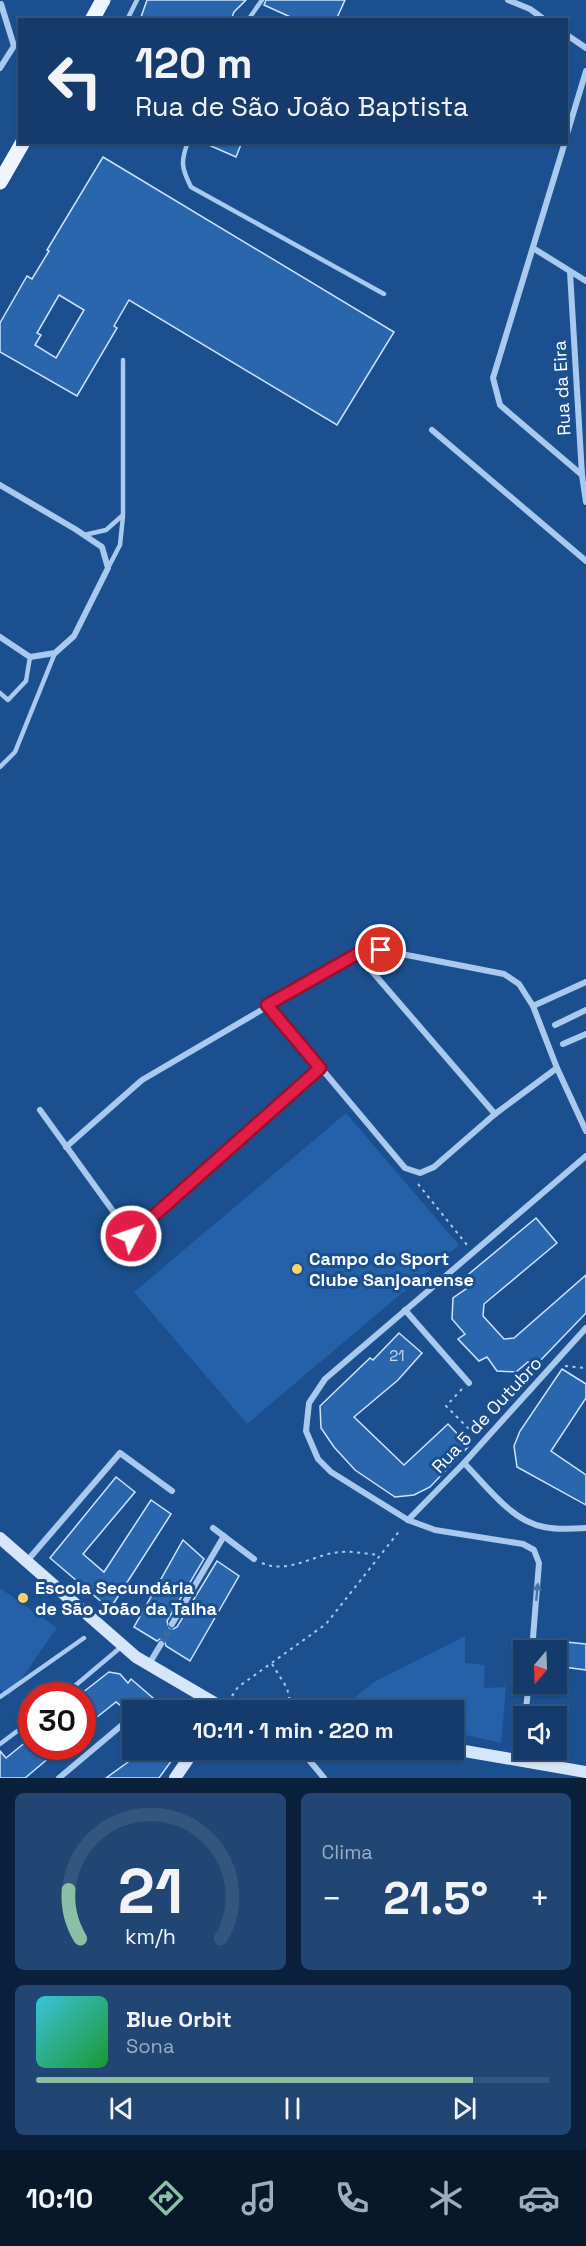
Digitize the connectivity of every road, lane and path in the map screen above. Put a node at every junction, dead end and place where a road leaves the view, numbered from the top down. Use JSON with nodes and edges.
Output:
{"nodes":[{"id":1,"x":103,"y":0,"type":"edge"},
{"id":2,"x":136,"y":0,"type":"edge"},
{"id":3,"x":262,"y":0,"type":"edge"},
{"id":4,"x":508,"y":0,"type":"edge"},
{"id":5,"x":2,"y":3,"type":"edge"},
{"id":6,"x":93,"y":18,"type":"edge"},
{"id":7,"x":128,"y":18,"type":"edge"},
{"id":8,"x":249,"y":18,"type":"edge"},
{"id":9,"x":542,"y":18,"type":"edge"},
{"id":10,"x":568,"y":36,"type":"edge"},
{"id":11,"x":586,"y":48,"type":"edge"},
{"id":12,"x":0,"y":68,"type":"edge"},
{"id":13,"x":586,"y":71,"type":"edge"},
{"id":14,"x":568,"y":131,"type":"edge"},
{"id":15,"x":22,"y":144,"type":"edge"},
{"id":16,"x":187,"y":144,"type":"edge"},
{"id":17,"x":563,"y":144,"type":"edge"},
{"id":18,"x":0,"y":182,"type":"edge"},
{"id":19,"x":533,"y":248,"type":"junction"},
{"id":20,"x":570,"y":272,"type":"junction"},
{"id":21,"x":586,"y":280,"type":"edge"},
{"id":22,"x":384,"y":294,"type":"dead end"},
{"id":23,"x":123,"y":360,"type":"dead end"},
{"id":24,"x":432,"y":430,"type":"dead end"},
{"id":25,"x":582,"y":475,"type":"junction"},
{"id":26,"x":0,"y":485,"type":"edge"},
{"id":27,"x":586,"y":502,"type":"edge"},
{"id":28,"x":123,"y":515,"type":"junction"},
{"id":29,"x":84,"y":535,"type":"junction"},
{"id":30,"x":586,"y":561,"type":"edge"},
{"id":31,"x":108,"y":568,"type":"junction"},
{"id":32,"x":0,"y":637,"type":"edge"},
{"id":33,"x":55,"y":653,"type":"junction"},
{"id":34,"x":30,"y":657,"type":"junction"},
{"id":35,"x":0,"y":693,"type":"edge"},
{"id":36,"x":0,"y":767,"type":"edge"},
{"id":37,"x":357,"y":954,"type":"junction"},
{"id":38,"x":586,"y":982,"type":"edge"},
{"id":39,"x":267,"y":1005,"type":"junction"},
{"id":40,"x":533,"y":1006,"type":"junction"},
{"id":41,"x":586,"y":1010,"type":"edge"},
{"id":42,"x":555,"y":1025,"type":"dead end"},
{"id":43,"x":586,"y":1034,"type":"edge"},
{"id":44,"x":563,"y":1044,"type":"dead end"},
{"id":45,"x":320,"y":1068,"type":"junction"},
{"id":46,"x":557,"y":1068,"type":"junction"},
{"id":47,"x":40,"y":1110,"type":"dead end"},
{"id":48,"x":495,"y":1114,"type":"junction"},
{"id":49,"x":586,"y":1131,"type":"edge"},
{"id":50,"x":66,"y":1147,"type":"junction"},
{"id":51,"x":586,"y":1156,"type":"edge"},
{"id":52,"x":405,"y":1168,"type":"junction"},
{"id":53,"x":473,"y":1252,"type":"junction"},
{"id":54,"x":405,"y":1310,"type":"junction"},
{"id":55,"x":586,"y":1328,"type":"edge"},
{"id":56,"x":554,"y":1363,"type":"junction"},
{"id":57,"x":586,"y":1368,"type":"edge"},
{"id":58,"x":469,"y":1383,"type":"joint"},
{"id":59,"x":482,"y":1442,"type":"junction"},
{"id":60,"x":464,"y":1463,"type":"junction"},
{"id":61,"x":172,"y":1491,"type":"dead end"},
{"id":62,"x":408,"y":1520,"type":"junction"},
{"id":63,"x":213,"y":1528,"type":"dead end"},
{"id":64,"x":586,"y":1528,"type":"edge"},
{"id":65,"x":224,"y":1536,"type":"junction"},
{"id":66,"x":0,"y":1538,"type":"edge"},
{"id":67,"x":379,"y":1555,"type":"junction"},
{"id":68,"x":254,"y":1559,"type":"joint"},
{"id":69,"x":27,"y":1562,"type":"junction"},
{"id":70,"x":172,"y":1624,"type":"tunnel mouth"},
{"id":71,"x":84,"y":1638,"type":"dead end"},
{"id":72,"x":533,"y":1640,"type":"edge"},
{"id":73,"x":161,"y":1644,"type":"tunnel mouth"},
{"id":74,"x":123,"y":1646,"type":"junction"},
{"id":75,"x":272,"y":1663,"type":"junction"},
{"id":76,"x":149,"y":1665,"type":"junction"},
{"id":77,"x":80,"y":1682,"type":"edge"},
{"id":78,"x":0,"y":1697,"type":"edge"},
{"id":79,"x":207,"y":1700,"type":"edge"},
{"id":80,"x":229,"y":1700,"type":"edge"},
{"id":81,"x":290,"y":1700,"type":"edge"},
{"id":82,"x":122,"y":1725,"type":"dead end"},
{"id":83,"x":18,"y":1730,"type":"edge"},
{"id":84,"x":0,"y":1744,"type":"edge"},
{"id":85,"x":464,"y":1751,"type":"edge"},
{"id":86,"x":187,"y":1760,"type":"edge"},
{"id":87,"x":309,"y":1760,"type":"edge"},
{"id":88,"x":521,"y":1762,"type":"joint"},
{"id":89,"x":586,"y":1772,"type":"edge"},
{"id":90,"x":59,"y":1778,"type":"edge"},
{"id":91,"x":175,"y":1778,"type":"edge"},
{"id":92,"x":324,"y":1778,"type":"edge"}],
"edges":[{"from":1,"to":6,"type":"main road"},
{"from":2,"to":7,"type":"lane"},
{"from":3,"to":8,"type":"lane"},
{"from":4,"to":9,"type":"street"},
{"from":5,"to":12,"type":"street"},
{"from":10,"to":11,"type":"street"},
{"from":13,"to":14,"type":"street"},
{"from":15,"to":18,"type":"main road"},
{"from":16,"to":22,"type":"lane"},
{"from":17,"to":19,"type":"street"},
{"from":19,"to":20,"type":"street"},
{"from":19,"to":25,"type":"street"},
{"from":20,"to":21,"type":"street"},
{"from":20,"to":25,"type":"street","name":"Rua da Eira"},
{"from":23,"to":28,"type":"lane"},
{"from":24,"to":30,"type":"street"},
{"from":25,"to":27,"type":"street","name":"Rua da Eira"},
{"from":26,"to":29,"type":"street"},
{"from":28,"to":29,"type":"lane"},
{"from":28,"to":31,"type":"lane"},
{"from":29,"to":31,"type":"street"},
{"from":31,"to":33,"type":"street"},
{"from":32,"to":34,"type":"street"},
{"from":33,"to":34,"type":"street"},
{"from":33,"to":36,"type":"lane"},
{"from":34,"to":35,"type":"lane"},
{"from":37,"to":39,"type":"street"},
{"from":37,"to":40,"type":"street"},
{"from":37,"to":48,"type":"street"},
{"from":38,"to":40,"type":"street"},
{"from":39,"to":45,"type":"street"},
{"from":39,"to":50,"type":"street"},
{"from":40,"to":46,"type":"street"},
{"from":41,"to":42,"type":"street"},
{"from":43,"to":44,"type":"street"},
{"from":45,"to":50,"type":"street"},
{"from":45,"to":52,"type":"street"},
{"from":46,"to":48,"type":"street"},
{"from":46,"to":49,"type":"street"},
{"from":47,"to":50,"type":"street"},
{"from":48,"to":52,"type":"street"},
{"from":51,"to":53,"type":"street"},
{"from":52,"to":53,"type":"path"},
{"from":53,"to":54,"type":"street"},
{"from":54,"to":58,"type":"street"},
{"from":54,"to":62,"type":"street"},
{"from":55,"to":56,"type":"street","name":"Rua 5 de Outubro"},
{"from":56,"to":57,"type":"path"},
{"from":56,"to":59,"type":"street","name":"Rua 5 de Outubro"},
{"from":58,"to":59,"type":"path"},
{"from":59,"to":60,"type":"street","name":"Rua 5 de Outubro"},
{"from":60,"to":62,"type":"street","name":"Rua 5 de Outubro"},
{"from":60,"to":64,"type":"street"},
{"from":61,"to":69,"type":"street"},
{"from":62,"to":67,"type":"path"},
{"from":72,"to":62,"type":"street","one_way":true},
{"from":63,"to":65,"type":"street"},
{"from":65,"to":68,"type":"street"},
{"from":65,"to":70,"type":"street"},
{"from":66,"to":69,"type":"street"},
{"from":67,"to":68,"type":"path"},
{"from":67,"to":75,"type":"path"},
{"from":69,"to":74,"type":"street"},
{"from":71,"to":78,"type":"lane"},
{"from":73,"to":76,"type":"street"},
{"from":74,"to":76,"type":"street"},
{"from":74,"to":77,"type":"lane"},
{"from":75,"to":80,"type":"path"},
{"from":75,"to":81,"type":"path"},
{"from":76,"to":79,"type":"street"},
{"from":82,"to":90,"type":"street"},
{"from":83,"to":84,"type":"lane"},
{"from":85,"to":88,"type":"street"},
{"from":86,"to":91,"type":"street"},
{"from":87,"to":92,"type":"street"},
{"from":88,"to":89,"type":"street"}]}
